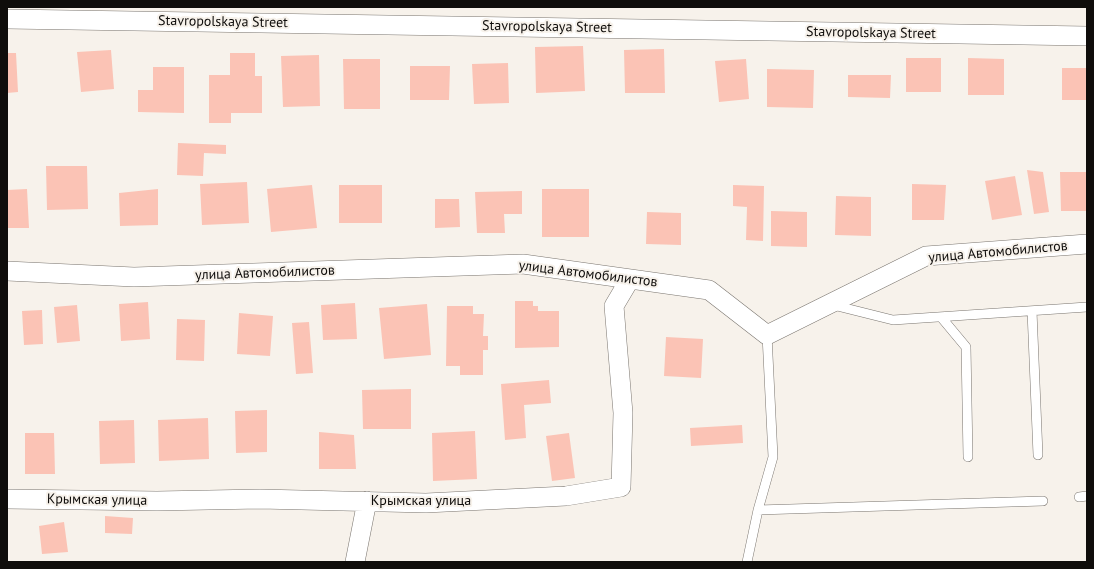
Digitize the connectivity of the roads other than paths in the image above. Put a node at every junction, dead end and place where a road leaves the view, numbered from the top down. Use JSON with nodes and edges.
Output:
{"nodes":[{"id":1,"x":7,"y":19,"type":"edge"},
{"id":2,"x":1087,"y":36,"type":"edge"},
{"id":3,"x":1087,"y":244,"type":"edge"},
{"id":4,"x":7,"y":271,"type":"edge"},
{"id":5,"x":630,"y":279,"type":"junction"},
{"id":6,"x":829,"y":304,"type":"junction"},
{"id":7,"x":1087,"y":307,"type":"edge"},
{"id":8,"x":1032,"y":311,"type":"junction"},
{"id":9,"x":941,"y":317,"type":"junction"},
{"id":10,"x":767,"y":335,"type":"junction"},
{"id":11,"x":1038,"y":456,"type":"dead end"},
{"id":12,"x":968,"y":457,"type":"dead end"},
{"id":13,"x":7,"y":499,"type":"edge"},
{"id":14,"x":367,"y":501,"type":"junction"},
{"id":15,"x":1042,"y":501,"type":"dead end"},
{"id":16,"x":758,"y":510,"type":"junction"},
{"id":17,"x":356,"y":562,"type":"edge"},
{"id":18,"x":747,"y":562,"type":"edge"}],
"edges":[{"from":1,"to":2,"type":"street","name":"Stavropolskaya Street"},
{"from":3,"to":6,"type":"street","name":"улица Автомобилистов"},
{"from":4,"to":5,"type":"street","name":"улица Автомобилистов"},
{"from":5,"to":10,"type":"street","name":"улица Автомобилистов"},
{"from":5,"to":14,"type":"street","name":"Крымская улица"},
{"from":6,"to":9,"type":"lane"},
{"from":6,"to":10,"type":"street","name":"улица Автомобилистов"},
{"from":7,"to":8,"type":"lane"},
{"from":8,"to":9,"type":"lane"},
{"from":8,"to":11,"type":"lane"},
{"from":9,"to":12,"type":"lane"},
{"from":10,"to":16,"type":"lane"},
{"from":13,"to":14,"type":"street","name":"Крымская улица"},
{"from":14,"to":17,"type":"street"},
{"from":15,"to":16,"type":"lane"},
{"from":16,"to":18,"type":"lane"}]}
